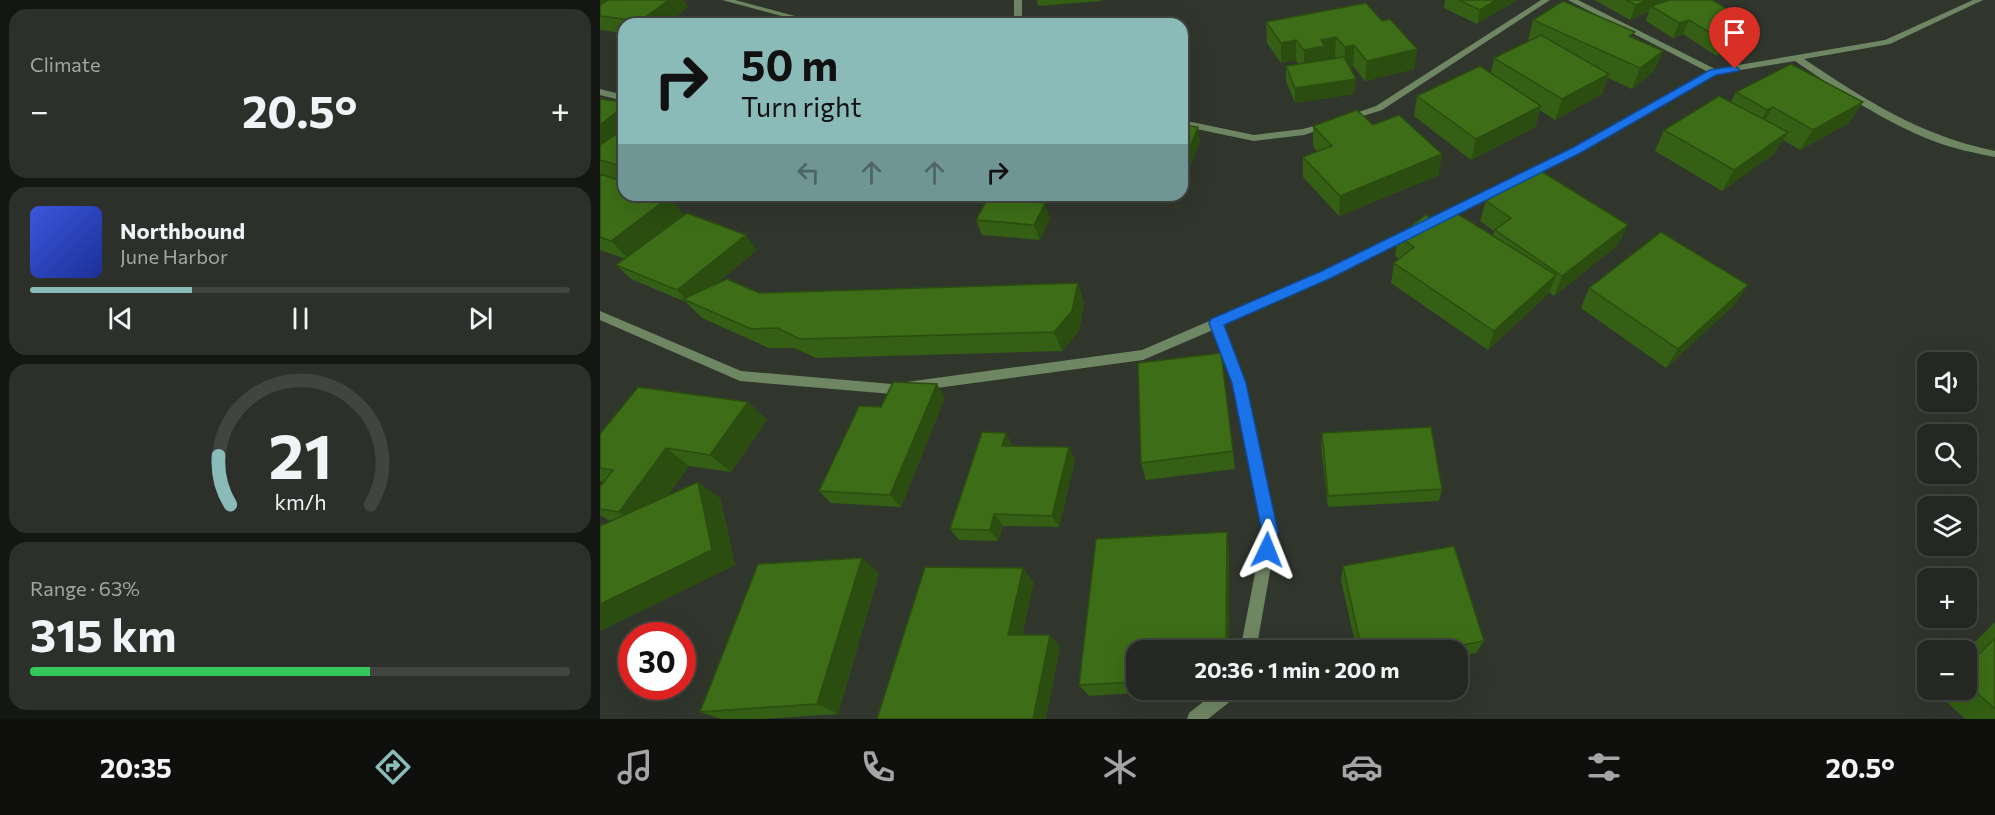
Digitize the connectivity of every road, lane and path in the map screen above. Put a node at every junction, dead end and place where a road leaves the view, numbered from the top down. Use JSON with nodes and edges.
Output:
{"nodes":[{"id":1,"x":726,"y":0,"type":"edge"},
{"id":2,"x":1018,"y":0,"type":"edge"},
{"id":3,"x":1546,"y":0,"type":"edge"},
{"id":4,"x":1572,"y":0,"type":"edge"},
{"id":5,"x":1979,"y":0,"type":"edge"},
{"id":6,"x":797,"y":18,"type":"edge"},
{"id":7,"x":1018,"y":18,"type":"edge"},
{"id":8,"x":1798,"y":59,"type":"junction"},
{"id":9,"x":1714,"y":72,"type":"junction"},
{"id":10,"x":600,"y":92,"type":"edge"},
{"id":11,"x":618,"y":96,"type":"edge"},
{"id":12,"x":1188,"y":124,"type":"edge"},
{"id":13,"x":1995,"y":154,"type":"edge"},
{"id":14,"x":600,"y":315,"type":"edge"},
{"id":15,"x":1216,"y":323,"type":"junction"},
{"id":16,"x":1250,"y":640,"type":"edge"},
{"id":17,"x":1219,"y":700,"type":"edge"},
{"id":18,"x":1195,"y":719,"type":"edge"}],
"edges":[{"from":1,"to":6,"type":"street"},
{"from":2,"to":7,"type":"street"},
{"from":3,"to":12,"type":"street"},
{"from":4,"to":9,"type":"street"},
{"from":5,"to":8,"type":"street"},
{"from":8,"to":9,"type":"street"},
{"from":8,"to":13,"type":"street"},
{"from":9,"to":15,"type":"street"},
{"from":10,"to":11,"type":"street"},
{"from":14,"to":15,"type":"street"},
{"from":15,"to":16,"type":"street"},
{"from":17,"to":18,"type":"street"}]}
